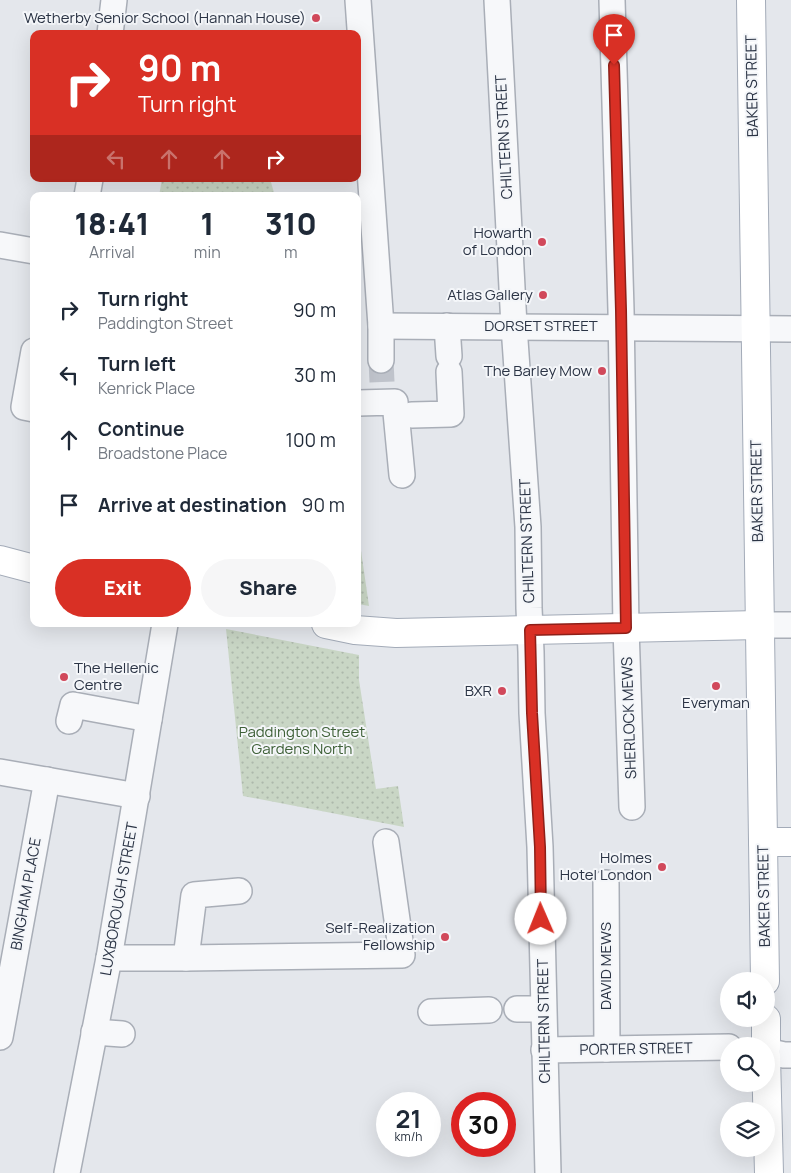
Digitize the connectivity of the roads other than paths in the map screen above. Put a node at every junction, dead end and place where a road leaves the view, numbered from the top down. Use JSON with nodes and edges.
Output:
{"nodes":[{"id":1,"x":358,"y":0,"type":"edge"},
{"id":2,"x":497,"y":0,"type":"edge"},
{"id":3,"x":612,"y":0,"type":"edge"},
{"id":4,"x":751,"y":0,"type":"edge"},
{"id":5,"x":360,"y":30,"type":"edge"},
{"id":6,"x":361,"y":43,"type":"edge"},
{"id":7,"x":0,"y":245,"type":"edge"},
{"id":8,"x":30,"y":250,"type":"edge"},
{"id":9,"x":381,"y":326,"type":"junction"},
{"id":10,"x":447,"y":326,"type":"junction"},
{"id":11,"x":514,"y":326,"type":"junction"},
{"id":12,"x":621,"y":326,"type":"junction"},
{"id":13,"x":755,"y":329,"type":"junction"},
{"id":14,"x":791,"y":329,"type":"edge"},
{"id":15,"x":30,"y":382,"type":"edge"},
{"id":16,"x":382,"y":382,"type":"junction"},
{"id":17,"x":361,"y":400,"type":"edge"},
{"id":18,"x":26,"y":413,"type":"edge"},
{"id":19,"x":412,"y":415,"type":"dead end"},
{"id":20,"x":402,"y":474,"type":"dead end"},
{"id":21,"x":1,"y":562,"type":"edge"},
{"id":22,"x":30,"y":568,"type":"edge"},
{"id":23,"x":759,"y":625,"type":"junction"},
{"id":24,"x":791,"y":625,"type":"edge"},
{"id":25,"x":164,"y":627,"type":"edge"},
{"id":26,"x":346,"y":627,"type":"edge"},
{"id":27,"x":626,"y":628,"type":"junction"},
{"id":28,"x":530,"y":630,"type":"junction"},
{"id":29,"x":149,"y":719,"type":"junction"},
{"id":30,"x":70,"y":721,"type":"dead end"},
{"id":31,"x":0,"y":772,"type":"edge"},
{"id":32,"x":47,"y":780,"type":"junction"},
{"id":33,"x":137,"y":796,"type":"junction"},
{"id":34,"x":632,"y":807,"type":"dead end"},
{"id":35,"x":386,"y":842,"type":"dead end"},
{"id":36,"x":763,"y":842,"type":"junction"},
{"id":37,"x":791,"y":842,"type":"edge"},
{"id":38,"x":606,"y":883,"type":"dead end"},
{"id":39,"x":239,"y":891,"type":"dead end"},
{"id":40,"x":109,"y":958,"type":"junction"},
{"id":41,"x":186,"y":958,"type":"junction"},
{"id":42,"x":765,"y":972,"type":"edge"},
{"id":43,"x":517,"y":1009,"type":"dead end"},
{"id":44,"x":543,"y":1009,"type":"junction"},
{"id":45,"x":489,"y":1010,"type":"dead end"},
{"id":46,"x":431,"y":1012,"type":"dead end"},
{"id":47,"x":94,"y":1032,"type":"junction"},
{"id":48,"x":122,"y":1034,"type":"dead end"},
{"id":49,"x":0,"y":1037,"type":"edge"},
{"id":50,"x":720,"y":1047,"type":"edge"},
{"id":51,"x":607,"y":1049,"type":"junction"},
{"id":52,"x":544,"y":1050,"type":"junction"},
{"id":53,"x":775,"y":1052,"type":"edge"},
{"id":54,"x":791,"y":1055,"type":"edge"},
{"id":55,"x":767,"y":1092,"type":"edge"},
{"id":56,"x":67,"y":1173,"type":"edge"},
{"id":57,"x":548,"y":1173,"type":"edge"},
{"id":58,"x":769,"y":1173,"type":"edge"}],
"edges":[{"from":1,"to":5,"type":"street"},
{"from":2,"to":11,"type":"street","name":"CHILTERN STREET"},
{"from":3,"to":12,"type":"street","name":"SHERLOCK MEWS"},
{"from":4,"to":13,"type":"main road","name":"BAKER STREET"},
{"from":6,"to":9,"type":"street"},
{"from":7,"to":8,"type":"street"},
{"from":9,"to":10,"type":"street","name":"DORSET STREET"},
{"from":9,"to":16,"type":"street"},
{"from":10,"to":11,"type":"street","name":"DORSET STREET"},
{"from":10,"to":19,"type":"street"},
{"from":11,"to":12,"type":"street","name":"DORSET STREET"},
{"from":11,"to":28,"type":"street","name":"CHILTERN STREET"},
{"from":12,"to":13,"type":"street","name":"DORSET STREET"},
{"from":12,"to":27,"type":"street","name":"SHERLOCK MEWS"},
{"from":13,"to":14,"type":"street","name":"DORSET STREET"},
{"from":13,"to":23,"type":"main road","name":"BAKER STREET"},
{"from":15,"to":18,"type":"street"},
{"from":16,"to":17,"type":"street"},
{"from":16,"to":20,"type":"street"},
{"from":21,"to":22,"type":"main road"},
{"from":23,"to":24,"type":"street"},
{"from":23,"to":27,"type":"main road"},
{"from":23,"to":36,"type":"main road","name":"BAKER STREET"},
{"from":25,"to":29,"type":"street","name":"LUXBOROUGH STREET"},
{"from":26,"to":28,"type":"main road"},
{"from":27,"to":28,"type":"main road"},
{"from":27,"to":34,"type":"street","name":"SHERLOCK MEWS"},
{"from":28,"to":44,"type":"street","name":"CHILTERN STREET"},
{"from":29,"to":30,"type":"street"},
{"from":29,"to":33,"type":"street","name":"LUXBOROUGH STREET"},
{"from":31,"to":32,"type":"street"},
{"from":32,"to":33,"type":"street"},
{"from":32,"to":49,"type":"street","name":"BINGHAM PLACE"},
{"from":33,"to":40,"type":"street","name":"LUXBOROUGH STREET"},
{"from":35,"to":41,"type":"street"},
{"from":36,"to":37,"type":"main road"},
{"from":36,"to":42,"type":"main road","name":"BAKER STREET"},
{"from":38,"to":51,"type":"street","name":"DAVID MEWS"},
{"from":39,"to":41,"type":"street"},
{"from":40,"to":41,"type":"street"},
{"from":40,"to":47,"type":"street","name":"LUXBOROUGH STREET"},
{"from":43,"to":44,"type":"street"},
{"from":44,"to":52,"type":"street","name":"CHILTERN STREET"},
{"from":45,"to":46,"type":"street"},
{"from":47,"to":48,"type":"street"},
{"from":47,"to":56,"type":"street","name":"LUXBOROUGH STREET"},
{"from":50,"to":51,"type":"street","name":"PORTER STREET"},
{"from":51,"to":52,"type":"street","name":"PORTER STREET"},
{"from":52,"to":57,"type":"street","name":"CHILTERN STREET"},
{"from":53,"to":54,"type":"street"},
{"from":55,"to":58,"type":"main road"}]}
